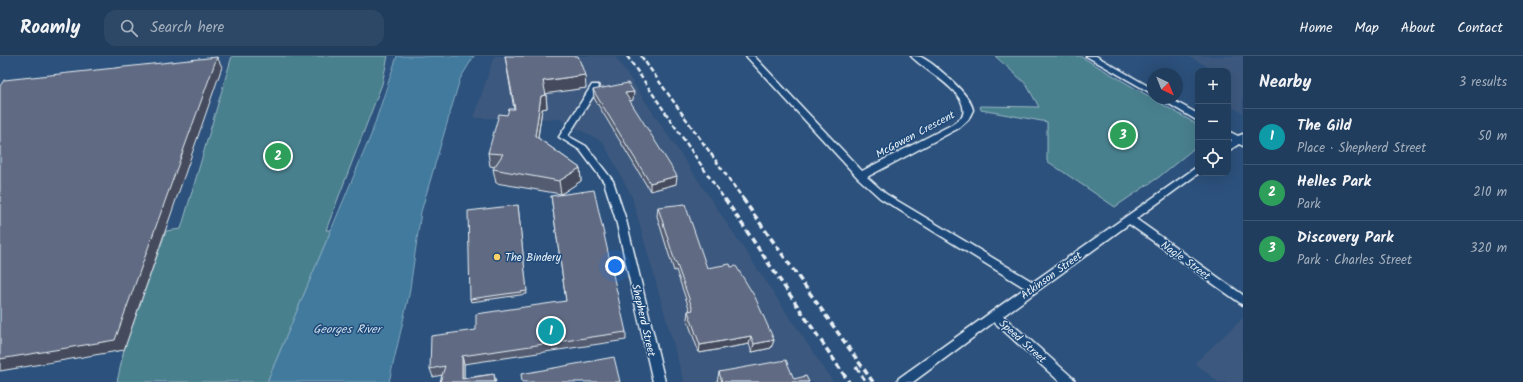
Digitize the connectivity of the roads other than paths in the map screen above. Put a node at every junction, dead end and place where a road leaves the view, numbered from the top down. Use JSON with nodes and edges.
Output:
{"nodes":[{"id":1,"x":750,"y":56,"type":"edge"},
{"id":2,"x":915,"y":56,"type":"edge"},
{"id":3,"x":1090,"y":56,"type":"edge"},
{"id":4,"x":595,"y":86,"type":"dead end"},
{"id":5,"x":1147,"y":89,"type":"edge"},
{"id":6,"x":1174,"y":104,"type":"edge"},
{"id":7,"x":1195,"y":116,"type":"edge"},
{"id":8,"x":1231,"y":135,"type":"edge"},
{"id":9,"x":1241,"y":140,"type":"edge"},
{"id":10,"x":1231,"y":146,"type":"edge"},
{"id":11,"x":1195,"y":171,"type":"edge"},
{"id":12,"x":861,"y":176,"type":"junction"},
{"id":13,"x":1129,"y":218,"type":"junction"},
{"id":14,"x":1034,"y":288,"type":"junction"},
{"id":15,"x":1243,"y":301,"type":"edge"},
{"id":16,"x":995,"y":316,"type":"junction"},
{"id":17,"x":659,"y":382,"type":"edge"},
{"id":18,"x":903,"y":382,"type":"edge"},
{"id":19,"x":1069,"y":382,"type":"edge"}],
"edges":[{"from":1,"to":12,"type":"street"},
{"from":2,"to":12,"type":"street","name":"McGowen Crescent"},
{"from":3,"to":5,"type":"street"},
{"from":4,"to":17,"type":"street","name":"Shepherd Street"},
{"from":6,"to":7,"type":"street"},
{"from":8,"to":9,"type":"street"},
{"from":9,"to":10,"type":"street"},
{"from":11,"to":13,"type":"street","name":"Atkinson Street"},
{"from":12,"to":14,"type":"street"},
{"from":13,"to":14,"type":"street","name":"Atkinson Street"},
{"from":13,"to":15,"type":"street","name":"Nagle Street"},
{"from":14,"to":16,"type":"street","name":"Atkinson Street"},
{"from":16,"to":18,"type":"street","name":"Atkinson Street"},
{"from":16,"to":19,"type":"street","name":"Speed Street"}]}
